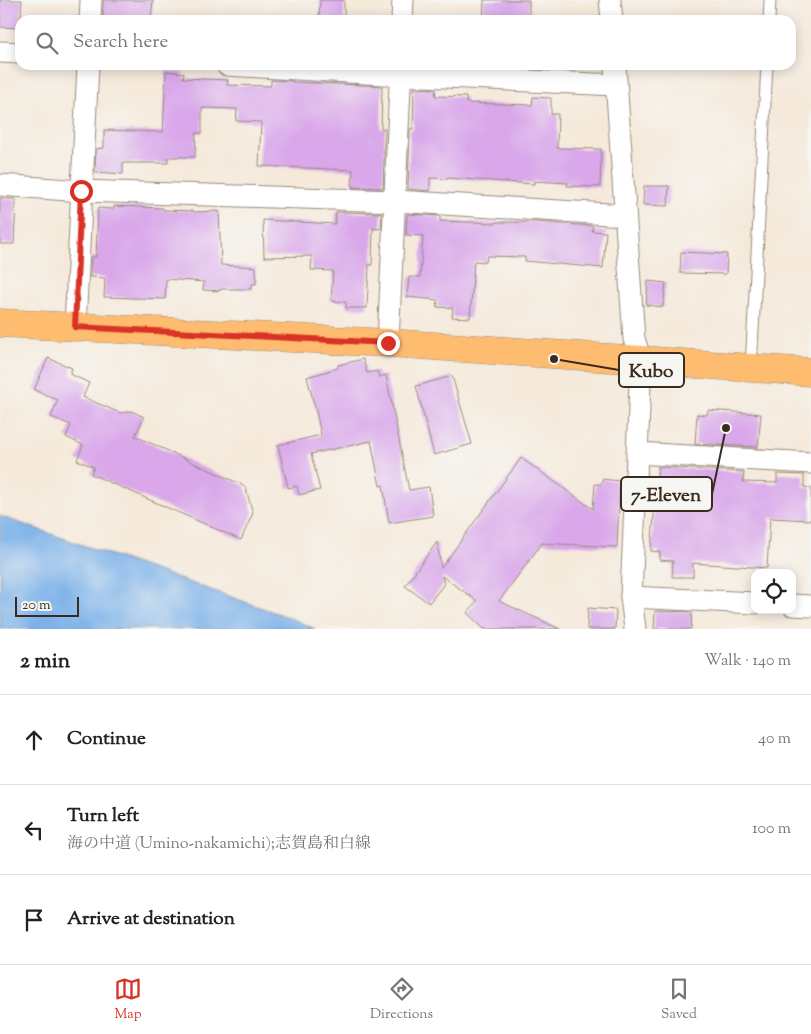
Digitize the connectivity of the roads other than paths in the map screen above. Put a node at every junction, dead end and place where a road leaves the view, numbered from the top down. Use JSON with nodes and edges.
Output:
{"nodes":[{"id":1,"x":91,"y":0,"type":"edge"},
{"id":2,"x":402,"y":0,"type":"edge"},
{"id":3,"x":610,"y":0,"type":"edge"},
{"id":4,"x":770,"y":0,"type":"edge"},
{"id":5,"x":90,"y":15,"type":"edge"},
{"id":6,"x":402,"y":15,"type":"edge"},
{"id":7,"x":612,"y":15,"type":"edge"},
{"id":8,"x":769,"y":15,"type":"edge"},
{"id":9,"x":0,"y":52,"type":"edge"},
{"id":10,"x":15,"y":53,"type":"edge"},
{"id":11,"x":88,"y":70,"type":"edge"},
{"id":12,"x":401,"y":70,"type":"edge"},
{"id":13,"x":767,"y":70,"type":"edge"},
{"id":14,"x":616,"y":75,"type":"edge"},
{"id":15,"x":0,"y":185,"type":"edge"},
{"id":16,"x":81,"y":191,"type":"junction"},
{"id":17,"x":395,"y":201,"type":"junction"},
{"id":18,"x":625,"y":215,"type":"junction"},
{"id":19,"x":0,"y":323,"type":"edge"},
{"id":20,"x":75,"y":327,"type":"junction"},
{"id":21,"x":388,"y":343,"type":"junction"},
{"id":22,"x":641,"y":360,"type":"junction"},
{"id":23,"x":751,"y":368,"type":"junction"},
{"id":24,"x":811,"y":372,"type":"edge"},
{"id":25,"x":637,"y":453,"type":"junction"},
{"id":26,"x":811,"y":463,"type":"edge"},
{"id":27,"x":631,"y":597,"type":"junction"},
{"id":28,"x":751,"y":603,"type":"edge"},
{"id":29,"x":796,"y":605,"type":"edge"},
{"id":30,"x":811,"y":606,"type":"edge"},
{"id":31,"x":636,"y":629,"type":"edge"}],
"edges":[{"from":1,"to":5,"type":"street"},
{"from":2,"to":6,"type":"street"},
{"from":3,"to":7,"type":"street"},
{"from":4,"to":8,"type":"lane"},
{"from":9,"to":10,"type":"street"},
{"from":11,"to":16,"type":"street"},
{"from":12,"to":14,"type":"street"},
{"from":12,"to":17,"type":"street"},
{"from":13,"to":23,"type":"lane"},
{"from":14,"to":18,"type":"street"},
{"from":15,"to":16,"type":"street"},
{"from":16,"to":17,"type":"street"},
{"from":16,"to":20,"type":"street"},
{"from":17,"to":18,"type":"street"},
{"from":17,"to":21,"type":"street"},
{"from":18,"to":22,"type":"street"},
{"from":19,"to":20,"type":"main road"},
{"from":20,"to":21,"type":"main road"},
{"from":21,"to":22,"type":"main road"},
{"from":22,"to":23,"type":"main road"},
{"from":22,"to":25,"type":"street"},
{"from":23,"to":24,"type":"main road"},
{"from":25,"to":26,"type":"street"},
{"from":25,"to":27,"type":"street"},
{"from":27,"to":28,"type":"street"},
{"from":27,"to":31,"type":"street"},
{"from":29,"to":30,"type":"street"}]}
